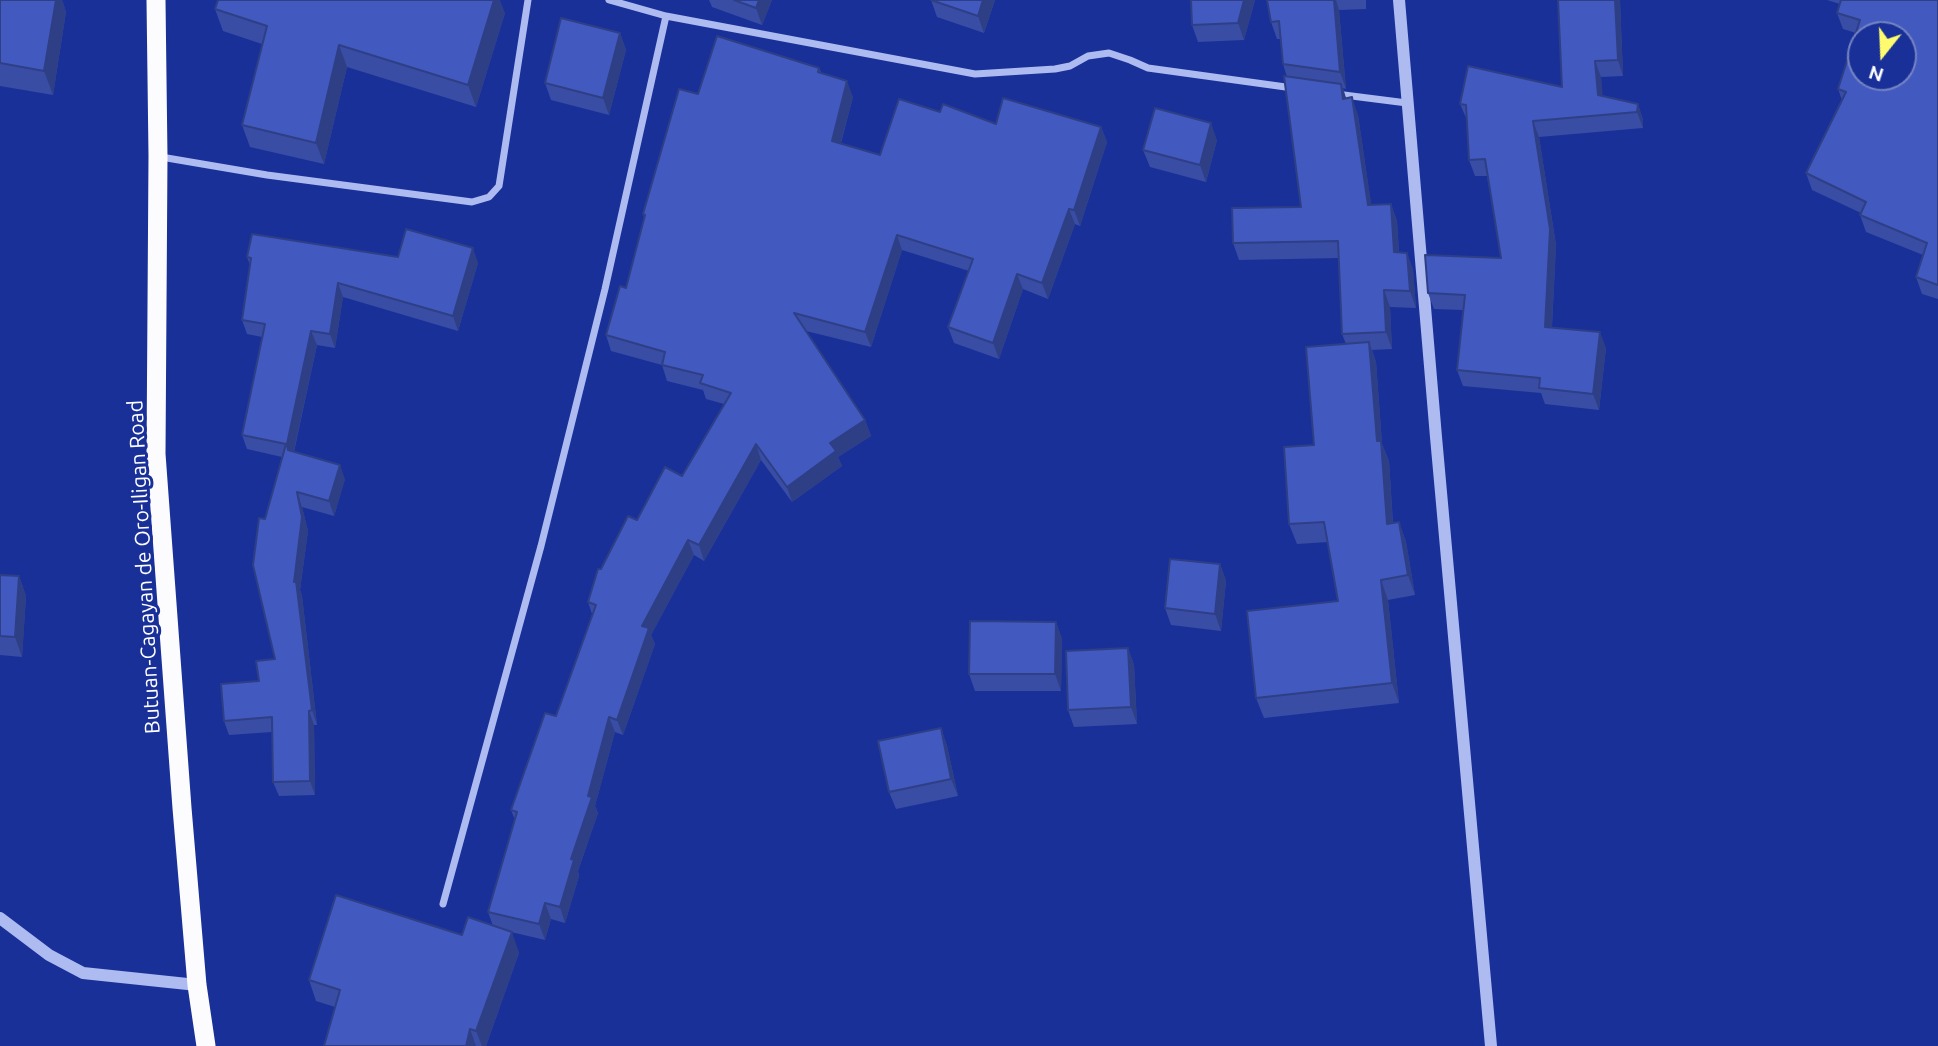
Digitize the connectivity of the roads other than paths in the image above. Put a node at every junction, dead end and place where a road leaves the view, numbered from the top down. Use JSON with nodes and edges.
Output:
{"nodes":[{"id":1,"x":156,"y":0,"type":"edge"},
{"id":2,"x":528,"y":0,"type":"edge"},
{"id":3,"x":609,"y":0,"type":"edge"},
{"id":4,"x":1399,"y":0,"type":"edge"},
{"id":5,"x":666,"y":16,"type":"junction"},
{"id":6,"x":1297,"y":89,"type":"edge"},
{"id":7,"x":1324,"y":92,"type":"edge"},
{"id":8,"x":1407,"y":103,"type":"junction"},
{"id":9,"x":158,"y":156,"type":"junction"},
{"id":10,"x":443,"y":904,"type":"dead end"},
{"id":11,"x":0,"y":918,"type":"edge"},
{"id":12,"x":197,"y":985,"type":"junction"},
{"id":13,"x":205,"y":1046,"type":"edge"},
{"id":14,"x":1491,"y":1046,"type":"edge"}],
"edges":[{"from":1,"to":9,"type":"highway","name":"Butuan-Cagayan de Oro-Iligan Road"},
{"from":2,"to":9,"type":"street"},
{"from":3,"to":5,"type":"street"},
{"from":4,"to":8,"type":"street"},
{"from":5,"to":6,"type":"street"},
{"from":5,"to":10,"type":"street"},
{"from":7,"to":8,"type":"street"},
{"from":8,"to":14,"type":"street"},
{"from":9,"to":12,"type":"highway","name":"Butuan-Cagayan de Oro-Iligan Road"},
{"from":11,"to":12,"type":"street"},
{"from":12,"to":13,"type":"highway","name":"Butuan-Cagayan de Oro-Iligan Road"}]}
